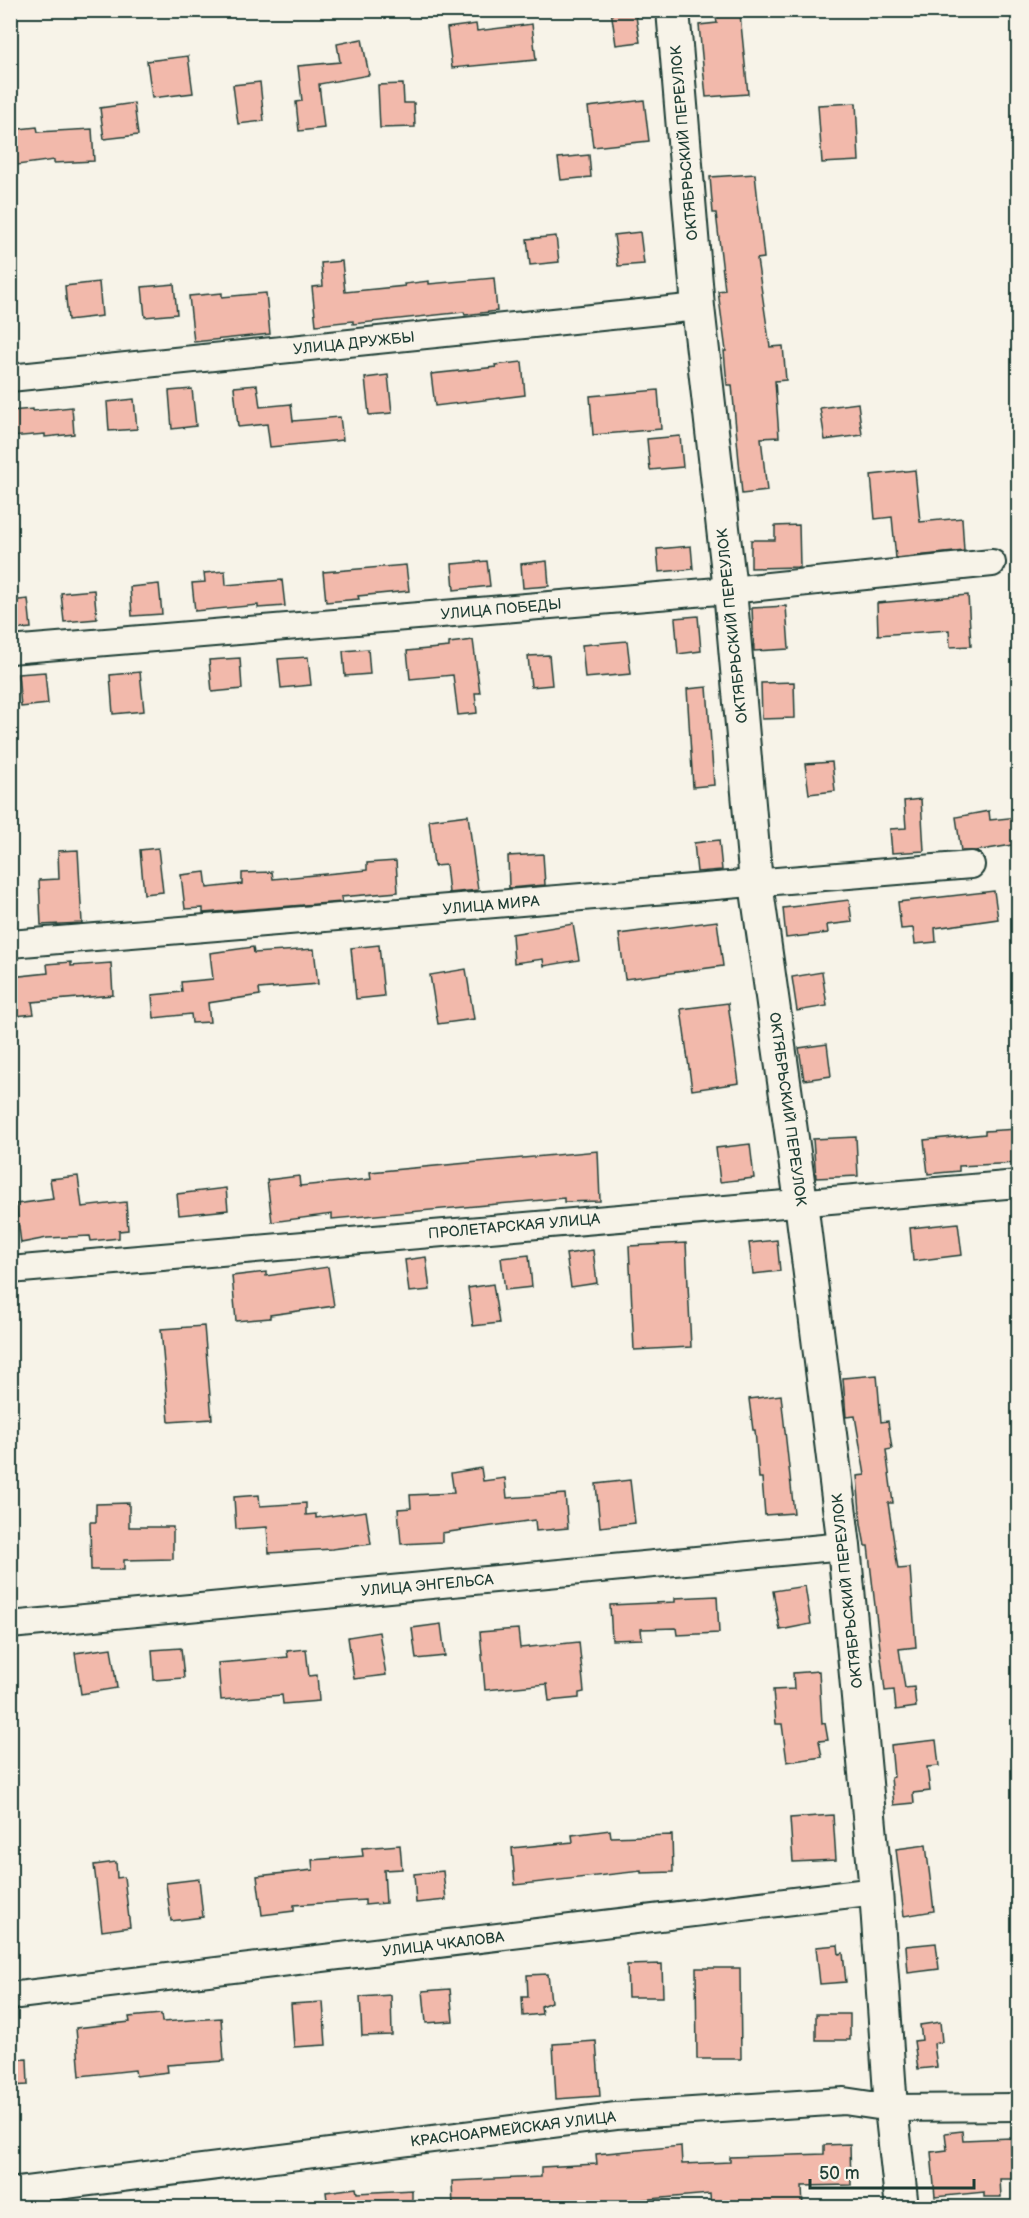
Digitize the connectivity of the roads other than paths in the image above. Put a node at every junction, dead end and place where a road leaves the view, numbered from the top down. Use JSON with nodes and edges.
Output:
{"nodes":[{"id":1,"x":673,"y":10,"type":"edge"},
{"id":2,"x":698,"y":307,"type":"junction"},
{"id":3,"x":10,"y":378,"type":"edge"},
{"id":4,"x":992,"y":563,"type":"dead end"},
{"id":5,"x":730,"y":590,"type":"junction"},
{"id":6,"x":10,"y":650,"type":"edge"},
{"id":7,"x":971,"y":865,"type":"dead end"},
{"id":8,"x":756,"y":883,"type":"junction"},
{"id":9,"x":10,"y":944,"type":"edge"},
{"id":10,"x":1018,"y":1184,"type":"edge"},
{"id":11,"x":801,"y":1202,"type":"junction"},
{"id":12,"x":10,"y":1270,"type":"edge"},
{"id":13,"x":844,"y":1546,"type":"junction"},
{"id":14,"x":10,"y":1625,"type":"edge"},
{"id":15,"x":876,"y":1891,"type":"junction"},
{"id":16,"x":10,"y":1996,"type":"edge"},
{"id":17,"x":1018,"y":2107,"type":"edge"},
{"id":18,"x":891,"y":2108,"type":"junction"},
{"id":19,"x":10,"y":2192,"type":"edge"},
{"id":20,"x":902,"y":2208,"type":"edge"}],
"edges":[{"from":1,"to":2,"type":"street","name":"ОКТЯБРЬСКИЙ ПЕРЕУЛОК"},
{"from":2,"to":3,"type":"street","name":"УЛИЦА ДРУЖБЫ"},
{"from":2,"to":5,"type":"street","name":"ОКТЯБРЬСКИЙ ПЕРЕУЛОК"},
{"from":4,"to":5,"type":"street","name":"УЛИЦА ПОБЕДЫ"},
{"from":5,"to":6,"type":"street","name":"УЛИЦА ПОБЕДЫ"},
{"from":5,"to":8,"type":"street","name":"ОКТЯБРЬСКИЙ ПЕРЕУЛОК"},
{"from":7,"to":8,"type":"street","name":"УЛИЦА МИРА"},
{"from":8,"to":9,"type":"street","name":"УЛИЦА МИРА"},
{"from":8,"to":11,"type":"street","name":"ОКТЯБРЬСКИЙ ПЕРЕУЛОК"},
{"from":10,"to":11,"type":"street","name":"ПРОЛЕТАРСКАЯ УЛИЦА"},
{"from":11,"to":12,"type":"street","name":"ПРОЛЕТАРСКАЯ УЛИЦА"},
{"from":11,"to":13,"type":"street","name":"ОКТЯБРЬСКИЙ ПЕРЕУЛОК"},
{"from":13,"to":14,"type":"street","name":"УЛИЦА ЭНГЕЛЬСА"},
{"from":13,"to":15,"type":"street","name":"ОКТЯБРЬСКИЙ ПЕРЕУЛОК"},
{"from":15,"to":16,"type":"street","name":"УЛИЦА ЧКАЛОВА"},
{"from":15,"to":18,"type":"street","name":"ОКТЯБРЬСКИЙ ПЕРЕУЛОК"},
{"from":17,"to":18,"type":"street","name":"КРАСНОАРМЕЙСКАЯ УЛИЦА"},
{"from":18,"to":19,"type":"street","name":"КРАСНОАРМЕЙСКАЯ УЛИЦА"},
{"from":18,"to":20,"type":"street","name":"ОКТЯБРЬСКИЙ ПЕРЕУЛОК"}]}
